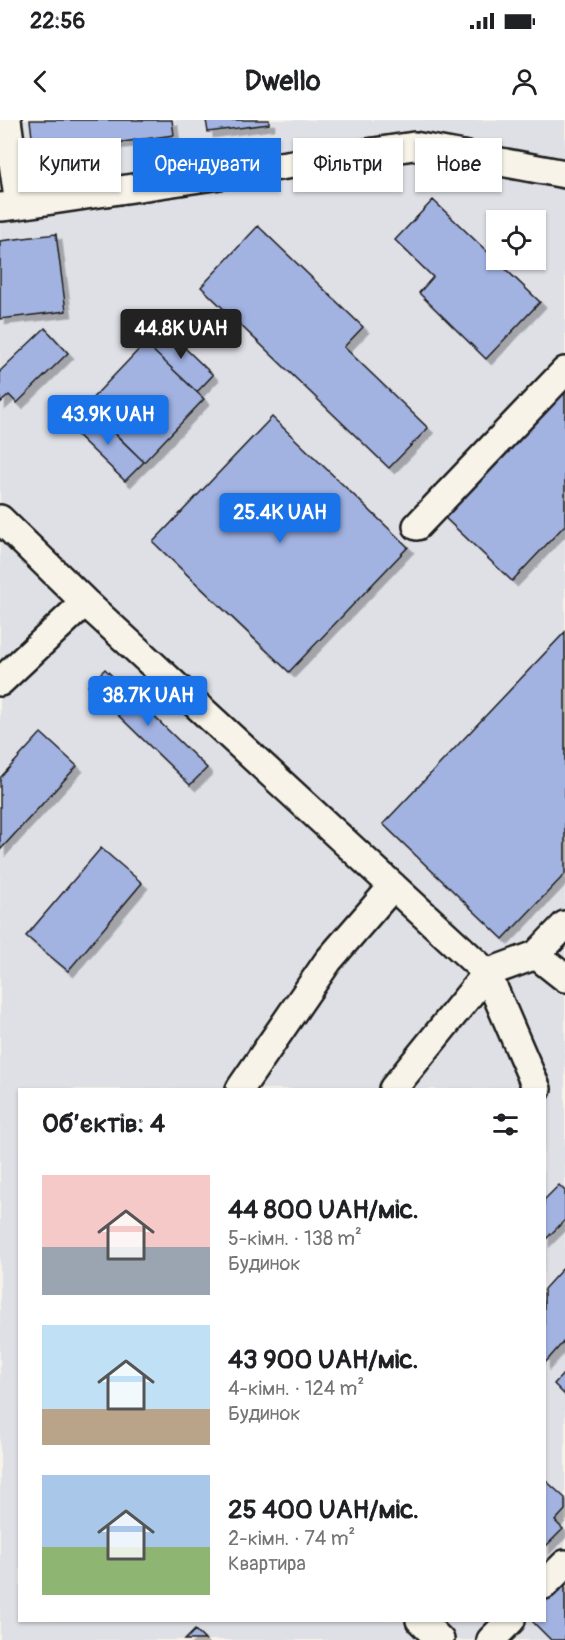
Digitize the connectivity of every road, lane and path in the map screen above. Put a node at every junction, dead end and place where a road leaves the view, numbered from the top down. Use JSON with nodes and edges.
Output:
{"nodes":[{"id":1,"x":7,"y":120,"type":"edge"},
{"id":2,"x":565,"y":174,"type":"edge"},
{"id":3,"x":9,"y":206,"type":"edge"},
{"id":4,"x":565,"y":372,"type":"edge"},
{"id":5,"x":0,"y":519,"type":"edge"},
{"id":6,"x":417,"y":526,"type":"dead end"},
{"id":7,"x":85,"y":602,"type":"junction"},
{"id":8,"x":0,"y":682,"type":"edge"},
{"id":9,"x":393,"y":886,"type":"junction"},
{"id":10,"x":565,"y":925,"type":"edge"},
{"id":11,"x":536,"y":955,"type":"junction"},
{"id":12,"x":487,"y":973,"type":"junction"},
{"id":13,"x":565,"y":978,"type":"edge"},
{"id":14,"x":241,"y":1088,"type":"edge"},
{"id":15,"x":394,"y":1088,"type":"edge"},
{"id":16,"x":537,"y":1088,"type":"edge"},
{"id":17,"x":565,"y":1564,"type":"edge"},
{"id":18,"x":546,"y":1583,"type":"edge"},
{"id":19,"x":422,"y":1622,"type":"edge"},
{"id":20,"x":509,"y":1622,"type":"edge"},
{"id":21,"x":440,"y":1640,"type":"edge"},
{"id":22,"x":491,"y":1640,"type":"edge"}],
"edges":[{"from":1,"to":3,"type":"lane"},
{"from":2,"to":3,"type":"lane"},
{"from":4,"to":6,"type":"lane"},
{"from":5,"to":7,"type":"lane"},
{"from":7,"to":8,"type":"lane"},
{"from":7,"to":9,"type":"lane"},
{"from":9,"to":12,"type":"lane"},
{"from":9,"to":14,"type":"lane"},
{"from":10,"to":11,"type":"lane"},
{"from":11,"to":12,"type":"lane"},
{"from":11,"to":13,"type":"lane"},
{"from":12,"to":15,"type":"lane"},
{"from":12,"to":16,"type":"lane"},
{"from":17,"to":18,"type":"lane"},
{"from":19,"to":21,"type":"lane"},
{"from":20,"to":22,"type":"lane"}]}
